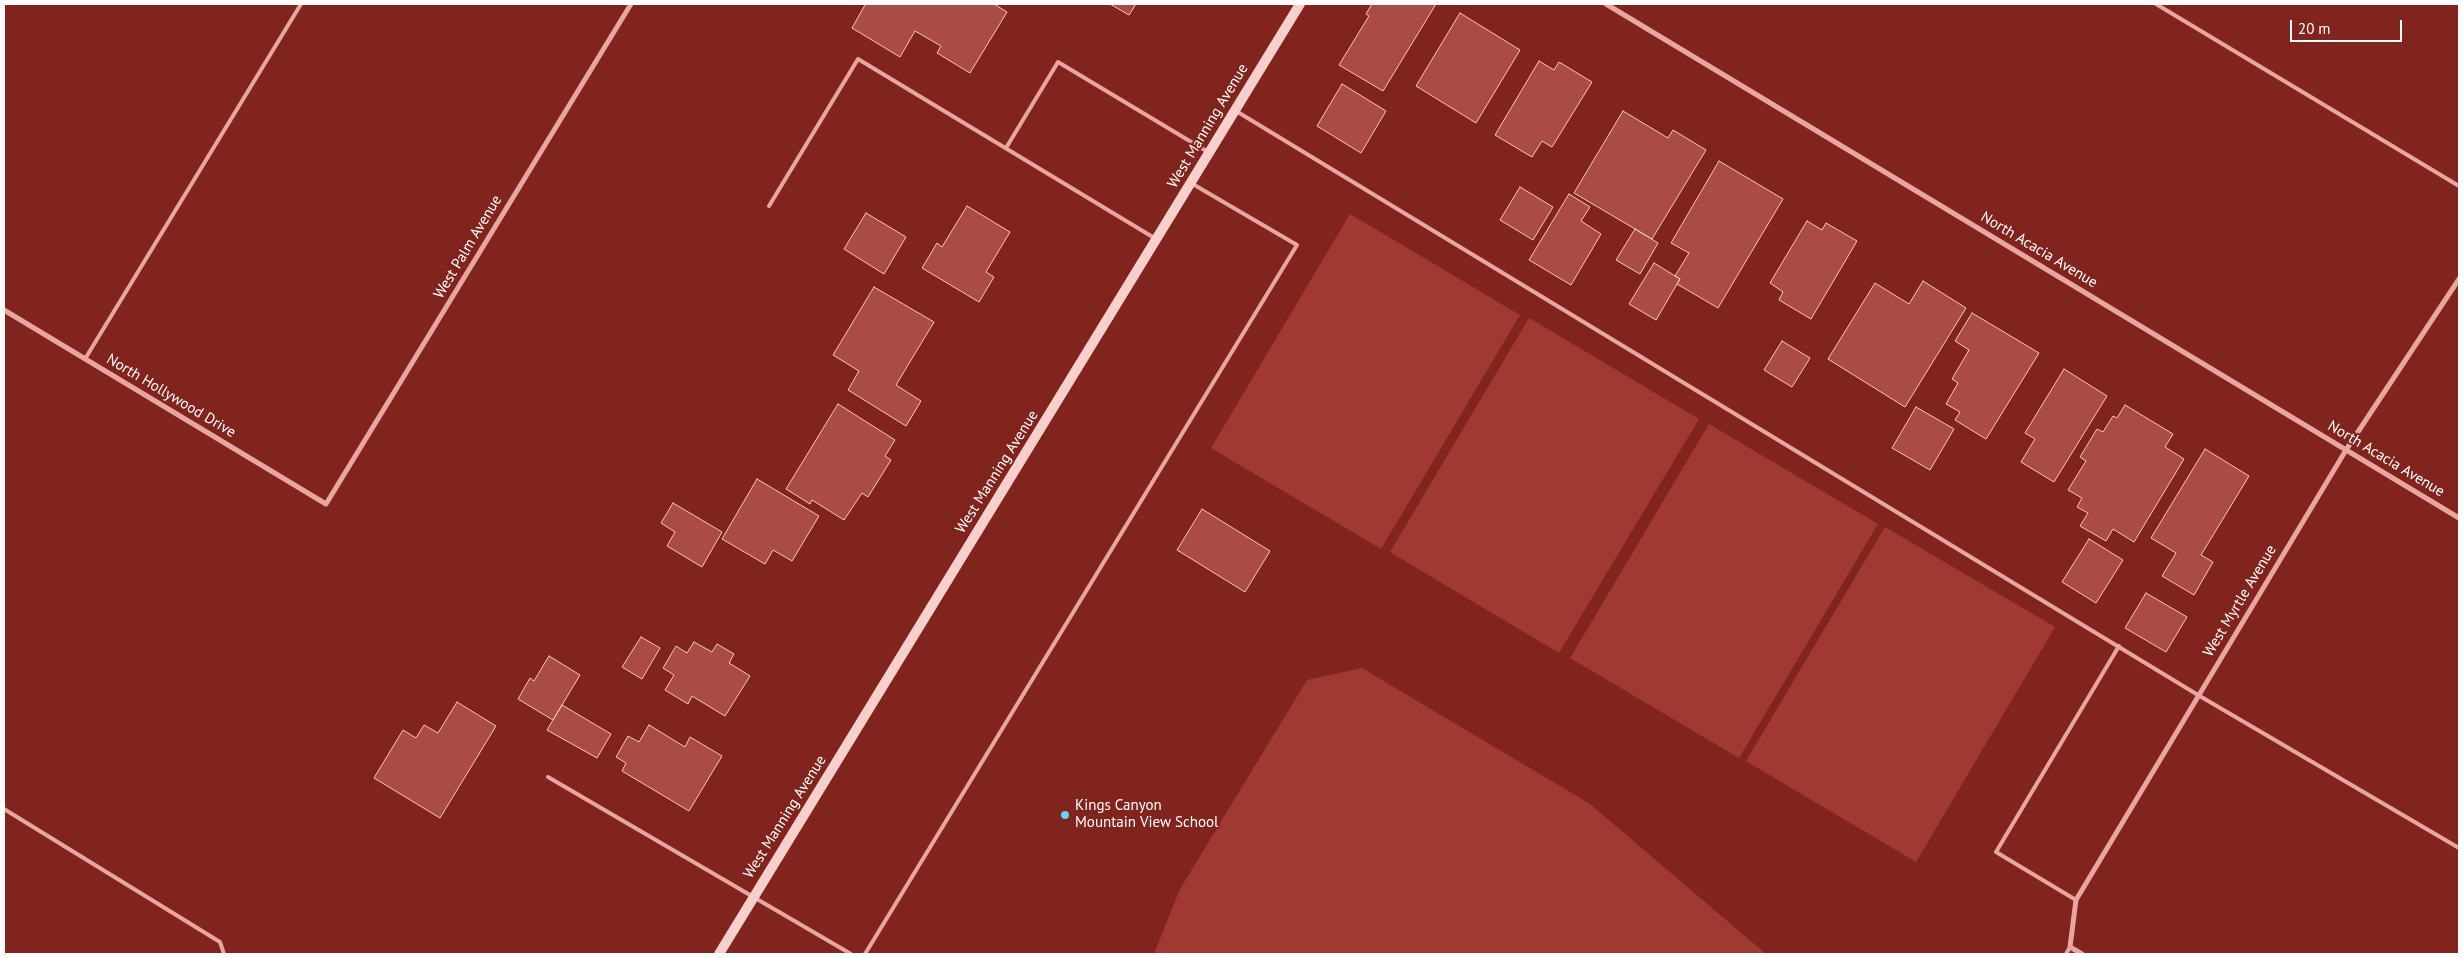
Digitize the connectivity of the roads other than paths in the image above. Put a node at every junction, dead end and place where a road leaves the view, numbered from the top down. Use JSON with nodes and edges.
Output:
{"nodes":[{"id":1,"x":302,"y":4,"type":"edge"},
{"id":2,"x":631,"y":4,"type":"edge"},
{"id":3,"x":1300,"y":4,"type":"edge"},
{"id":4,"x":1606,"y":4,"type":"edge"},
{"id":5,"x":2156,"y":4,"type":"edge"},
{"id":6,"x":1235,"y":111,"type":"junction"},
{"id":7,"x":1006,"y":148,"type":"junction"},
{"id":8,"x":1209,"y":153,"type":"junction"},
{"id":9,"x":1191,"y":183,"type":"junction"},
{"id":10,"x":2459,"y":186,"type":"edge"},
{"id":11,"x":769,"y":206,"type":"dead end"},
{"id":12,"x":1157,"y":239,"type":"junction"},
{"id":13,"x":2459,"y":279,"type":"edge"},
{"id":14,"x":4,"y":310,"type":"edge"},
{"id":15,"x":86,"y":359,"type":"junction"},
{"id":16,"x":2346,"y":450,"type":"junction"},
{"id":17,"x":326,"y":504,"type":"joint"},
{"id":18,"x":2459,"y":518,"type":"edge"},
{"id":19,"x":2119,"y":646,"type":"junction"},
{"id":20,"x":2198,"y":695,"type":"junction"},
{"id":21,"x":548,"y":777,"type":"dead end"},
{"id":22,"x":4,"y":809,"type":"edge"},
{"id":23,"x":2459,"y":848,"type":"edge"},
{"id":24,"x":753,"y":897,"type":"junction"},
{"id":25,"x":2076,"y":900,"type":"junction"},
{"id":26,"x":2070,"y":947,"type":"junction"},
{"id":27,"x":224,"y":954,"type":"edge"},
{"id":28,"x":719,"y":954,"type":"edge"},
{"id":29,"x":852,"y":954,"type":"edge"},
{"id":30,"x":864,"y":954,"type":"edge"},
{"id":31,"x":2066,"y":954,"type":"edge"},
{"id":32,"x":2082,"y":954,"type":"edge"}],
"edges":[{"from":1,"to":15,"type":"lane"},
{"from":2,"to":17,"type":"street","name":"West Palm Avenue"},
{"from":3,"to":6,"type":"main road","name":"West Manning Avenue"},
{"from":4,"to":16,"type":"street","name":"North Acacia Avenue"},
{"from":5,"to":10,"type":"lane"},
{"from":6,"to":8,"type":"main road","name":"West Manning Avenue"},
{"from":6,"to":19,"type":"lane"},
{"from":7,"to":8,"type":"lane"},
{"from":7,"to":11,"type":"lane"},
{"from":7,"to":12,"type":"lane"},
{"from":8,"to":9,"type":"main road","name":"West Manning Avenue"},
{"from":9,"to":12,"type":"main road","name":"West Manning Avenue"},
{"from":9,"to":30,"type":"lane"},
{"from":12,"to":24,"type":"main road","name":"West Manning Avenue"},
{"from":13,"to":16,"type":"street","name":"West Myrtle Avenue"},
{"from":14,"to":15,"type":"street","name":"North Hollywood Drive"},
{"from":15,"to":17,"type":"street","name":"North Hollywood Drive"},
{"from":16,"to":18,"type":"street","name":"North Acacia Avenue"},
{"from":16,"to":20,"type":"street","name":"West Myrtle Avenue"},
{"from":19,"to":20,"type":"lane"},
{"from":19,"to":25,"type":"lane"},
{"from":20,"to":23,"type":"lane"},
{"from":20,"to":25,"type":"street","name":"West Myrtle Avenue"},
{"from":21,"to":24,"type":"lane"},
{"from":22,"to":27,"type":"lane"},
{"from":24,"to":28,"type":"main road","name":"West Manning Avenue"},
{"from":24,"to":29,"type":"lane"},
{"from":25,"to":26,"type":"street","name":"West Myrtle Avenue"},
{"from":26,"to":31,"type":"lane"},
{"from":26,"to":32,"type":"street"}]}
